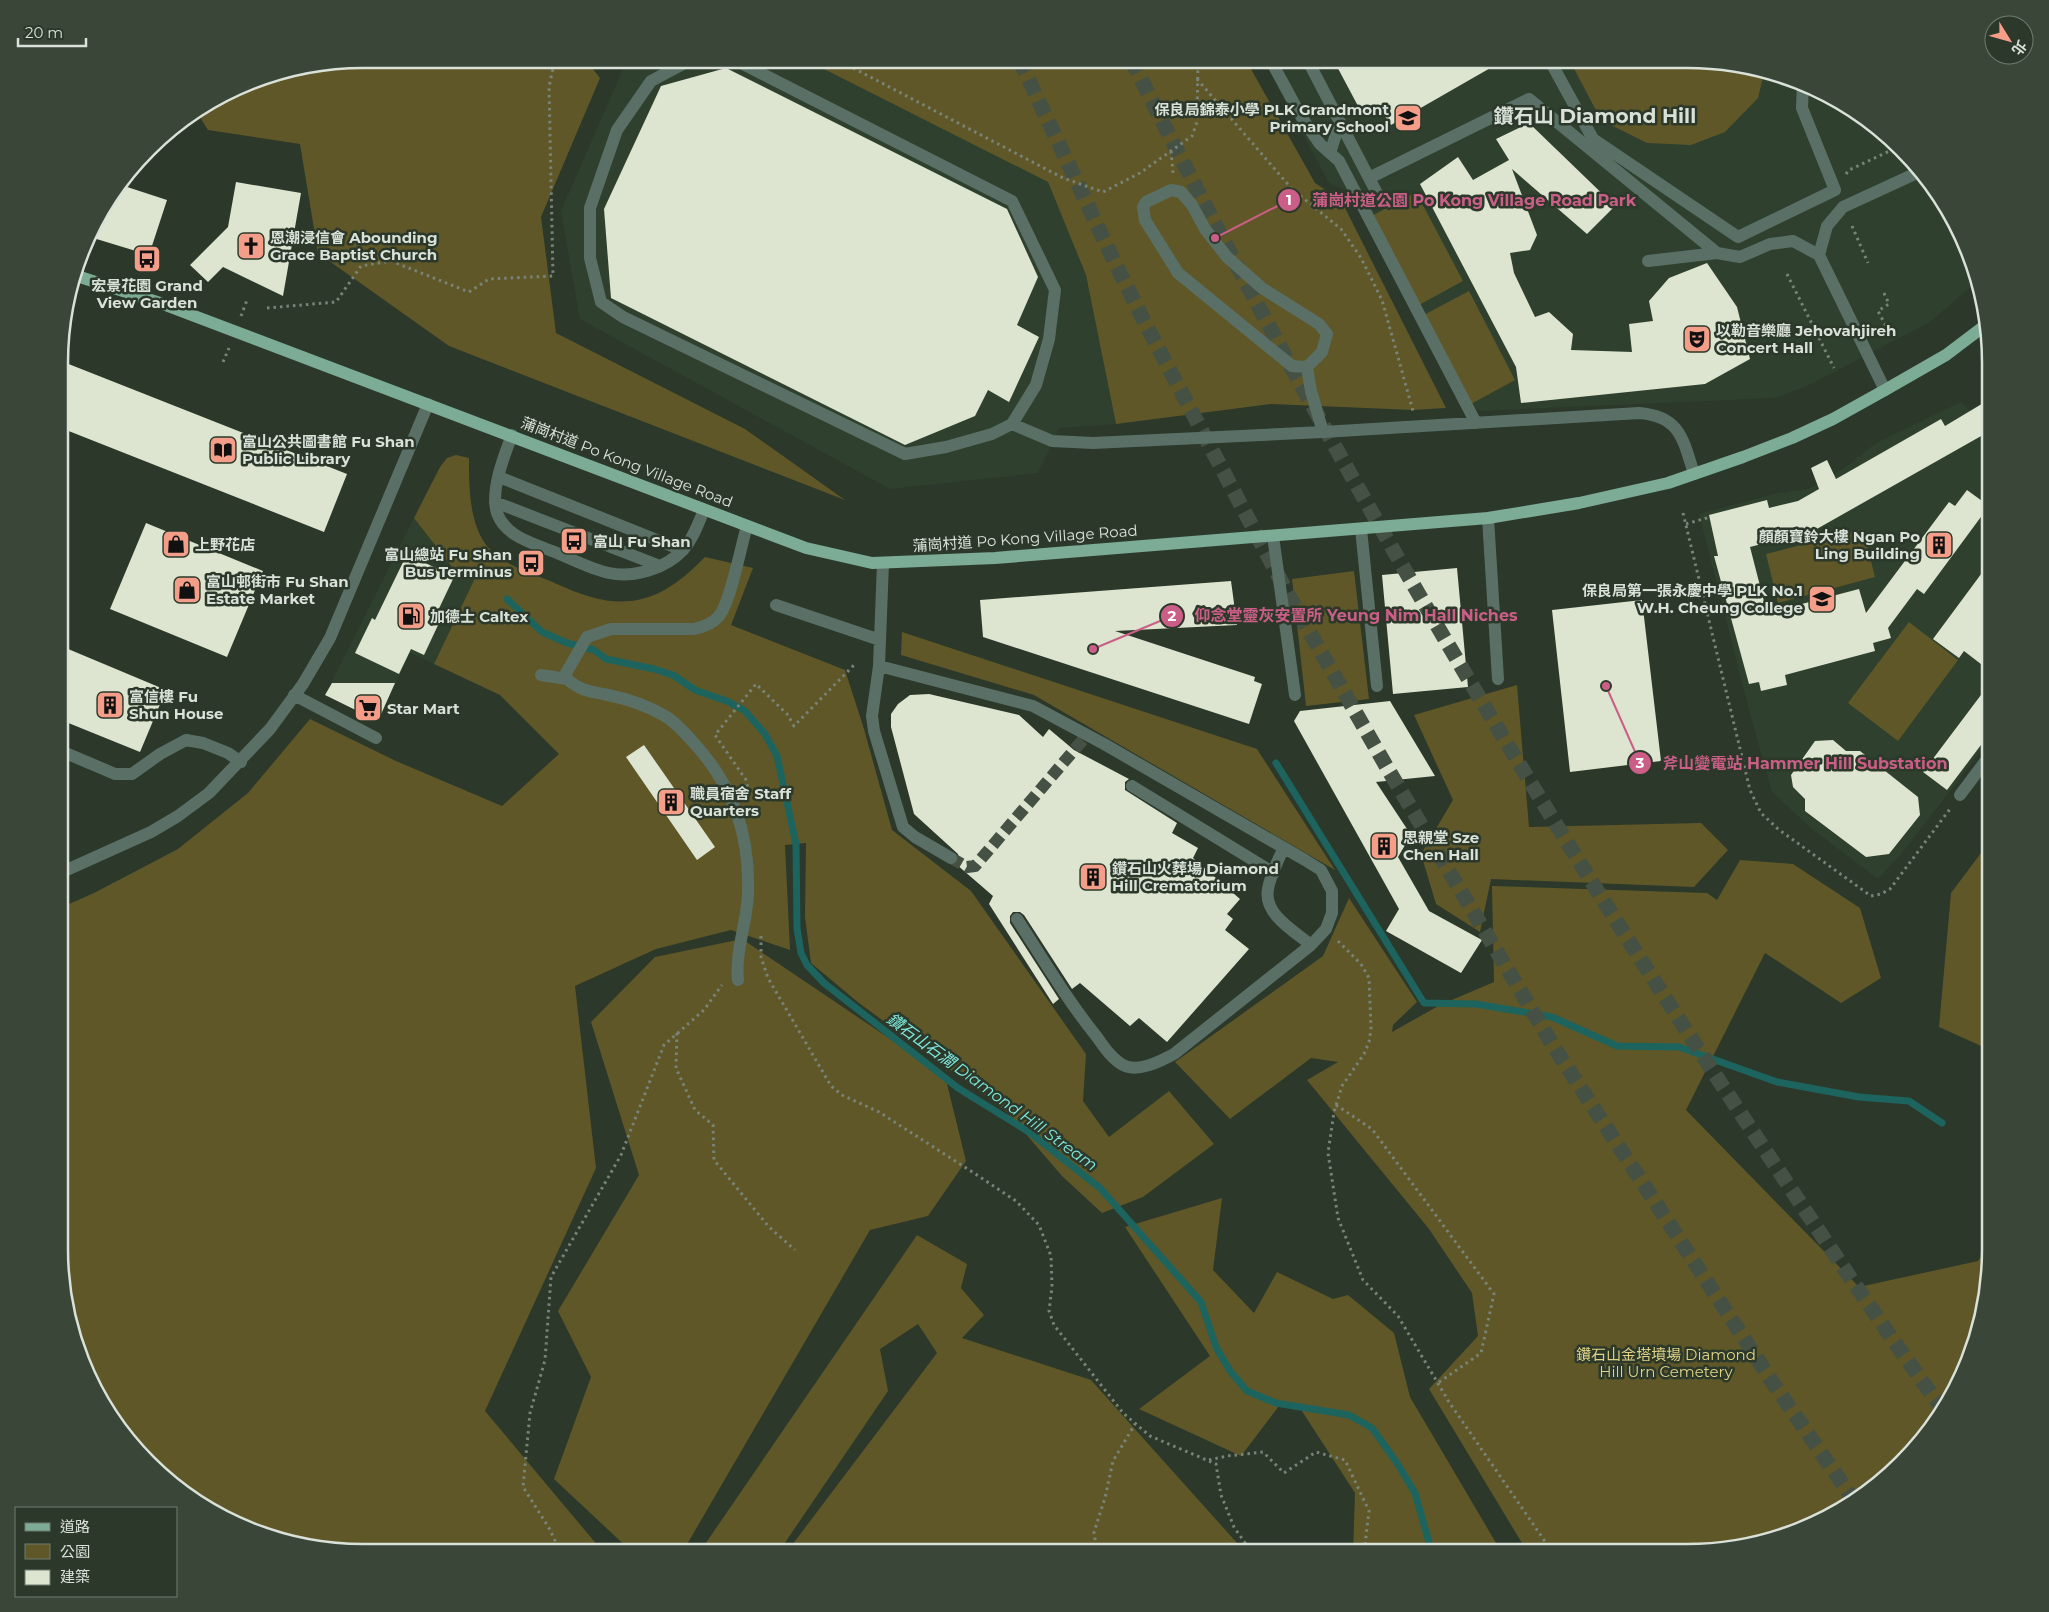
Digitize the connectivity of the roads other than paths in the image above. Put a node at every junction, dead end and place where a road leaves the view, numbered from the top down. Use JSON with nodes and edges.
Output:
{"nodes":[{"id":1,"x":676,"y":68,"type":"edge"},
{"id":2,"x":750,"y":68,"type":"edge"},
{"id":3,"x":1275,"y":68,"type":"edge"},
{"id":4,"x":1312,"y":68,"type":"edge"},
{"id":5,"x":1554,"y":68,"type":"edge"},
{"id":6,"x":1803,"y":92,"type":"edge"},
{"id":7,"x":1340,"y":122,"type":"junction"},
{"id":8,"x":1330,"y":153,"type":"junction"},
{"id":9,"x":1913,"y":175,"type":"edge"},
{"id":10,"x":1370,"y":178,"type":"junction"},
{"id":11,"x":1380,"y":198,"type":"dead end"},
{"id":12,"x":1717,"y":253,"type":"junction"},
{"id":13,"x":1819,"y":255,"type":"junction"},
{"id":14,"x":1648,"y":261,"type":"dead end"},
{"id":15,"x":80,"y":277,"type":"edge"},
{"id":16,"x":1980,"y":330,"type":"edge"},
{"id":17,"x":1307,"y":367,"type":"junction"},
{"id":18,"x":1885,"y":390,"type":"junction"},
{"id":19,"x":428,"y":404,"type":"junction"},
{"id":20,"x":1476,"y":422,"type":"junction"},
{"id":21,"x":1012,"y":424,"type":"junction"},
{"id":22,"x":1323,"y":432,"type":"junction"},
{"id":23,"x":512,"y":436,"type":"junction"},
{"id":24,"x":1694,"y":474,"type":"junction"},
{"id":25,"x":499,"y":477,"type":"junction"},
{"id":26,"x":496,"y":502,"type":"junction"},
{"id":27,"x":704,"y":510,"type":"junction"},
{"id":28,"x":1488,"y":518,"type":"junction"},
{"id":29,"x":747,"y":526,"type":"junction"},
{"id":30,"x":1361,"y":529,"type":"junction"},
{"id":31,"x":1273,"y":536,"type":"junction"},
{"id":32,"x":682,"y":550,"type":"junction"},
{"id":33,"x":883,"y":563,"type":"junction"},
{"id":34,"x":660,"y":566,"type":"junction"},
{"id":35,"x":776,"y":605,"type":"dead end"},
{"id":36,"x":880,"y":640,"type":"junction"},
{"id":37,"x":879,"y":666,"type":"junction"},
{"id":38,"x":541,"y":675,"type":"dead end"},
{"id":39,"x":567,"y":679,"type":"junction"},
{"id":40,"x":1498,"y":679,"type":"dead end"},
{"id":41,"x":1377,"y":686,"type":"dead end"},
{"id":42,"x":294,"y":695,"type":"junction"},
{"id":43,"x":1295,"y":695,"type":"dead end"},
{"id":44,"x":376,"y":738,"type":"dead end"},
{"id":45,"x":68,"y":754,"type":"edge"},
{"id":46,"x":240,"y":762,"type":"junction"},
{"id":47,"x":1982,"y":766,"type":"edge"},
{"id":48,"x":1132,"y":786,"type":"dead end"},
{"id":49,"x":1960,"y":795,"type":"dead end"},
{"id":50,"x":1283,"y":849,"type":"junction"},
{"id":51,"x":952,"y":858,"type":"tunnel mouth"},
{"id":52,"x":68,"y":869,"type":"edge"},
{"id":53,"x":1274,"y":873,"type":"junction"},
{"id":54,"x":1017,"y":919,"type":"dead end"},
{"id":55,"x":1310,"y":945,"type":"junction"},
{"id":56,"x":738,"y":980,"type":"dead end"}],
"edges":[{"from":1,"to":21,"type":"street"},
{"from":2,"to":21,"type":"street"},
{"from":3,"to":8,"type":"street"},
{"from":4,"to":7,"type":"street"},
{"from":5,"to":6,"type":"street"},
{"from":7,"to":8,"type":"street"},
{"from":7,"to":10,"type":"street"},
{"from":8,"to":20,"type":"street"},
{"from":9,"to":13,"type":"street"},
{"from":10,"to":11,"type":"street"},
{"from":10,"to":12,"type":"street"},
{"from":12,"to":13,"type":"street"},
{"from":12,"to":14,"type":"street"},
{"from":13,"to":18,"type":"street"},
{"from":15,"to":19,"type":"main road","name":"蒲崗村道 Po Kong Village Road"},
{"from":16,"to":18,"type":"main road","name":"蒲崗村道 Po Kong Village Road"},
{"from":17,"to":17,"type":"street"},
{"from":17,"to":22,"type":"street"},
{"from":18,"to":24,"type":"main road","name":"蒲崗村道 Po Kong Village Road"},
{"from":19,"to":23,"type":"main road","name":"蒲崗村道 Po Kong Village Road"},
{"from":19,"to":42,"type":"street"},
{"from":20,"to":22,"type":"street"},
{"from":20,"to":24,"type":"street"},
{"from":21,"to":22,"type":"street"},
{"from":23,"to":25,"type":"street"},
{"from":23,"to":27,"type":"main road","name":"蒲崗村道 Po Kong Village Road"},
{"from":24,"to":28,"type":"main road","name":"蒲崗村道 Po Kong Village Road"},
{"from":25,"to":26,"type":"street"},
{"from":25,"to":32,"type":"street"},
{"from":26,"to":34,"type":"street"},
{"from":26,"to":34,"type":"street"},
{"from":27,"to":29,"type":"main road","name":"蒲崗村道 Po Kong Village Road"},
{"from":27,"to":32,"type":"street"},
{"from":28,"to":30,"type":"main road","name":"蒲崗村道 Po Kong Village Road"},
{"from":28,"to":40,"type":"street"},
{"from":29,"to":33,"type":"main road","name":"蒲崗村道 Po Kong Village Road"},
{"from":29,"to":39,"type":"street"},
{"from":30,"to":31,"type":"main road","name":"蒲崗村道 Po Kong Village Road"},
{"from":30,"to":41,"type":"street"},
{"from":31,"to":33,"type":"main road","name":"蒲崗村道 Po Kong Village Road"},
{"from":31,"to":43,"type":"street"},
{"from":32,"to":34,"type":"street"},
{"from":33,"to":36,"type":"street"},
{"from":35,"to":36,"type":"street"},
{"from":36,"to":37,"type":"street"},
{"from":37,"to":50,"type":"street"},
{"from":37,"to":51,"type":"street"},
{"from":38,"to":39,"type":"street"},
{"from":39,"to":56,"type":"street"},
{"from":42,"to":44,"type":"street"},
{"from":42,"to":46,"type":"street"},
{"from":45,"to":46,"type":"street"},
{"from":46,"to":52,"type":"street"},
{"from":47,"to":49,"type":"street"},
{"from":48,"to":53,"type":"street"},
{"from":50,"to":53,"type":"street"},
{"from":50,"to":55,"type":"street"},
{"from":53,"to":55,"type":"street"},
{"from":54,"to":55,"type":"street"}]}
